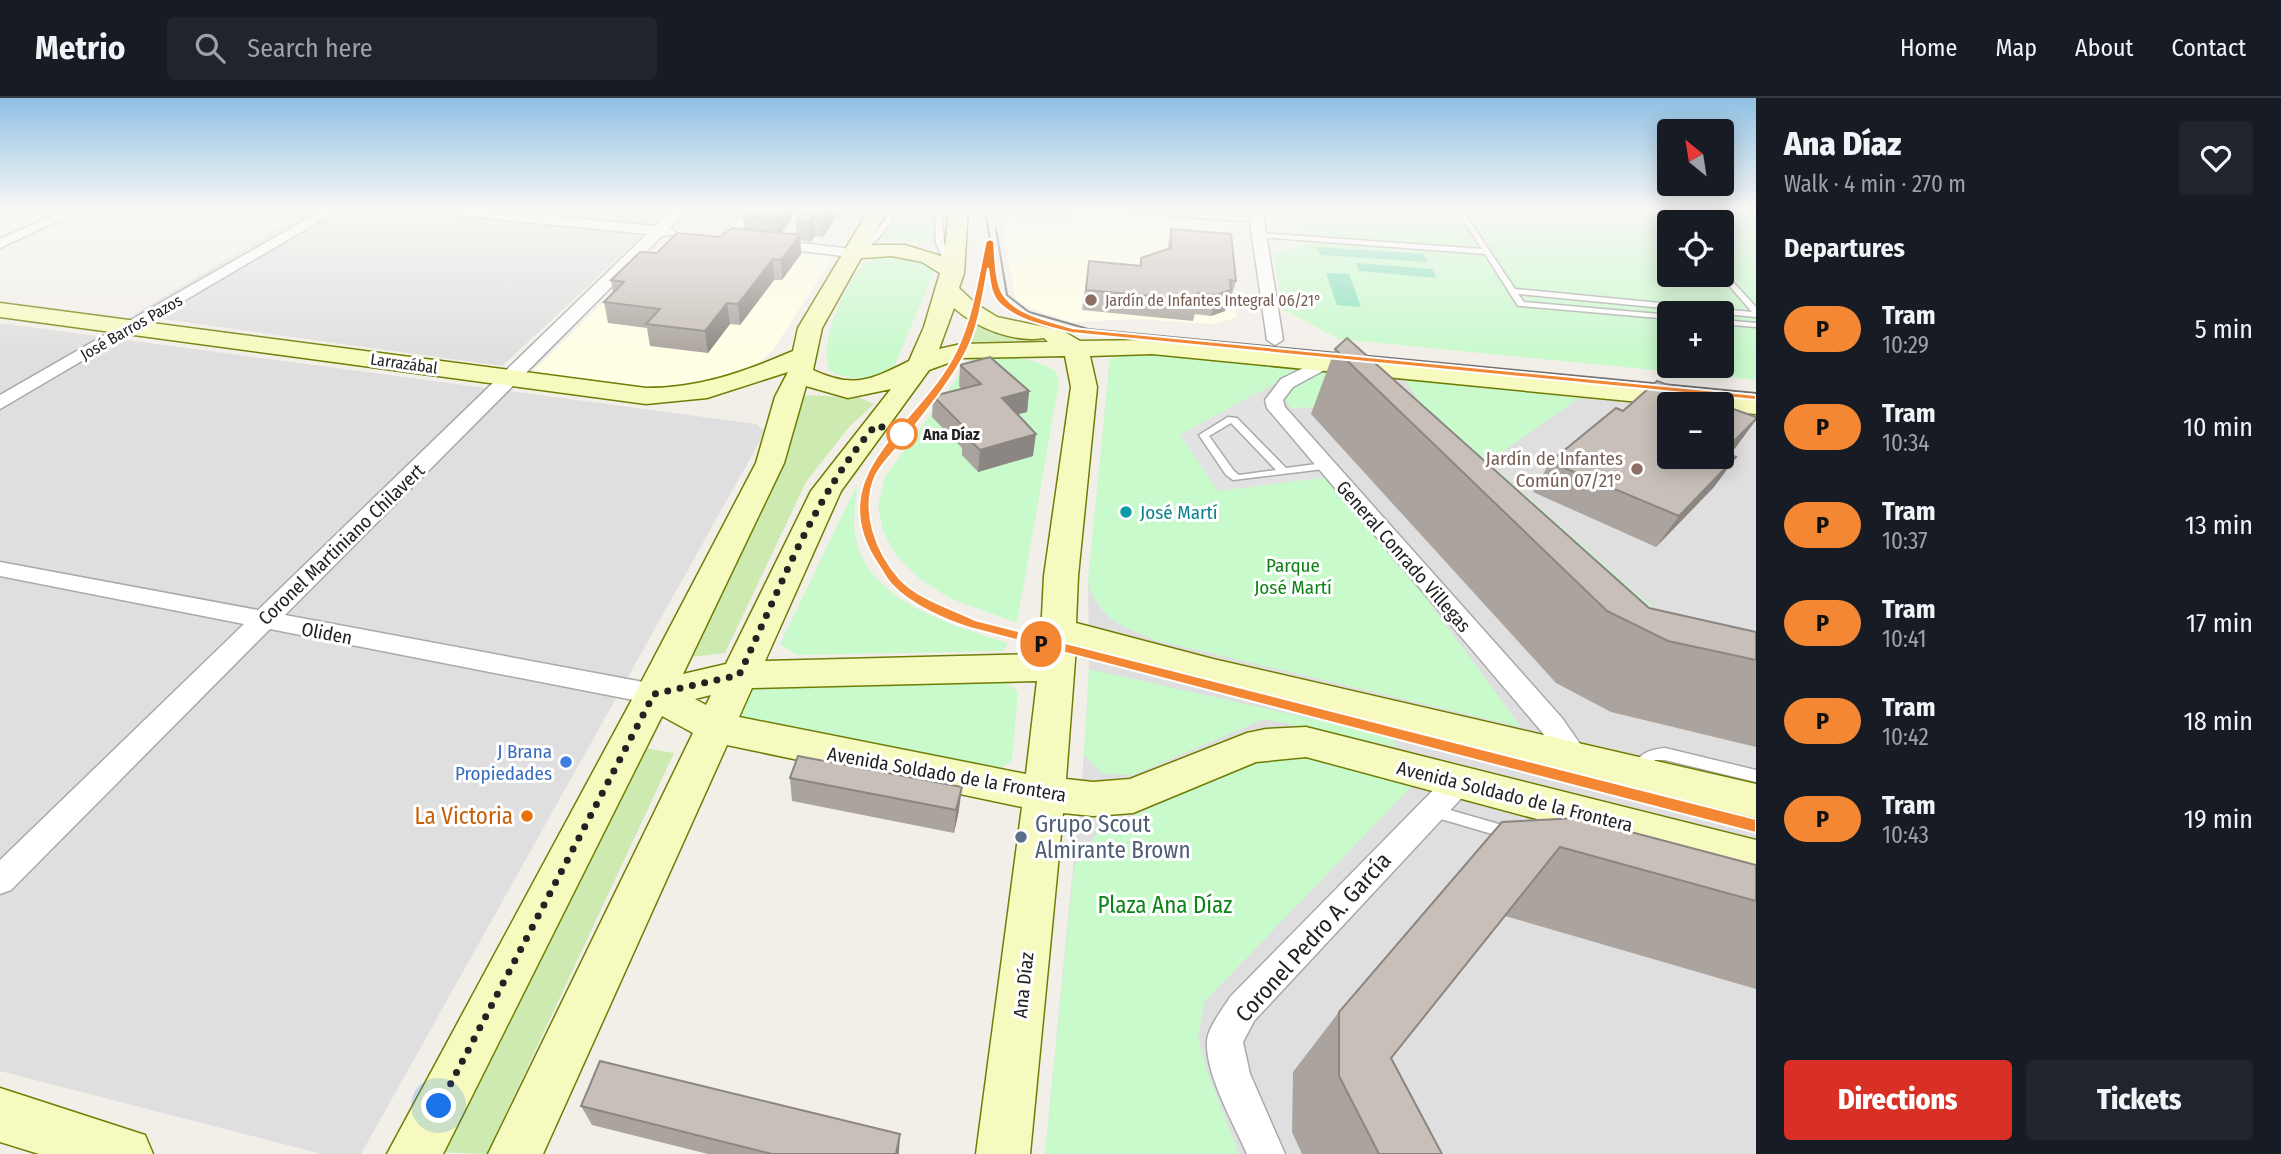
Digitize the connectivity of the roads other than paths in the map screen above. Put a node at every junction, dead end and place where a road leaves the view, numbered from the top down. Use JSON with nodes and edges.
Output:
{"nodes":[{"id":1,"x":251,"y":257,"type":"edge"},
{"id":2,"x":633,"y":257,"type":"edge"},
{"id":3,"x":849,"y":257,"type":"edge"},
{"id":4,"x":933,"y":257,"type":"edge"},
{"id":5,"x":944,"y":257,"type":"edge"},
{"id":6,"x":955,"y":257,"type":"edge"},
{"id":7,"x":1262,"y":257,"type":"edge"},
{"id":8,"x":1489,"y":257,"type":"edge"},
{"id":9,"x":950,"y":282,"type":"junction"},
{"id":10,"x":1734,"y":286,"type":"edge"},
{"id":11,"x":1512,"y":292,"type":"junction"},
{"id":12,"x":0,"y":310,"type":"edge"},
{"id":13,"x":1756,"y":313,"type":"edge"},
{"id":14,"x":1657,"y":316,"type":"edge"},
{"id":15,"x":1734,"y":323,"type":"edge"},
{"id":16,"x":1756,"y":325,"type":"edge"},
{"id":17,"x":130,"y":328,"type":"junction"},
{"id":18,"x":1046,"y":332,"type":"junction"},
{"id":19,"x":1275,"y":340,"type":"junction"},
{"id":20,"x":1072,"y":347,"type":"junction"},
{"id":21,"x":1324,"y":363,"type":"junction"},
{"id":22,"x":1416,"y":363,"type":"junction"},
{"id":23,"x":801,"y":365,"type":"junction"},
{"id":24,"x":918,"y":368,"type":"junction"},
{"id":25,"x":511,"y":379,"type":"junction"},
{"id":26,"x":1756,"y":386,"type":"edge"},
{"id":27,"x":0,"y":403,"type":"edge"},
{"id":28,"x":1756,"y":406,"type":"edge"},
{"id":29,"x":1324,"y":466,"type":"junction"},
{"id":30,"x":1284,"y":472,"type":"junction"},
{"id":31,"x":0,"y":569,"type":"edge"},
{"id":32,"x":261,"y":620,"type":"junction"},
{"id":33,"x":1058,"y":648,"type":"junction"},
{"id":34,"x":739,"y":675,"type":"junction"},
{"id":35,"x":654,"y":694,"type":"junction"},
{"id":36,"x":1427,"y":723,"type":"junction"},
{"id":37,"x":715,"y":727,"type":"junction"},
{"id":38,"x":1578,"y":761,"type":"junction"},
{"id":39,"x":1634,"y":774,"type":"junction"},
{"id":40,"x":1756,"y":776,"type":"edge"},
{"id":41,"x":1439,"y":788,"type":"junction"},
{"id":42,"x":1044,"y":794,"type":"junction"},
{"id":43,"x":1756,"y":801,"type":"edge"},
{"id":44,"x":1521,"y":837,"type":"edge"},
{"id":45,"x":1756,"y":859,"type":"edge"},
{"id":46,"x":0,"y":880,"type":"edge"},
{"id":47,"x":0,"y":1115,"type":"edge"},
{"id":48,"x":126,"y":1154,"type":"edge"},
{"id":49,"x":414,"y":1154,"type":"edge"},
{"id":50,"x":515,"y":1154,"type":"edge"},
{"id":51,"x":1003,"y":1154,"type":"edge"},
{"id":52,"x":1266,"y":1154,"type":"edge"}],
"edges":[{"from":1,"to":17,"type":"street","name":"José Barros Pazos"},
{"from":2,"to":25,"type":"street","name":"Coronel Martiniano Chilavert"},
{"from":3,"to":23,"type":"main road"},
{"from":4,"to":9,"type":"main road"},
{"from":5,"to":9,"type":"lane"},
{"from":6,"to":9,"type":"main road"},
{"from":7,"to":19,"type":"street"},
{"from":8,"to":11,"type":"lane"},
{"from":9,"to":18,"type":"main road"},
{"from":9,"to":24,"type":"main road"},
{"from":10,"to":13,"type":"lane"},
{"from":11,"to":13,"type":"lane"},
{"from":11,"to":14,"type":"lane"},
{"from":12,"to":17,"type":"main road","name":"Larrazábal"},
{"from":15,"to":16,"type":"lane"},
{"from":17,"to":25,"type":"main road","name":"Larrazábal"},
{"from":17,"to":27,"type":"street","name":"José Barros Pazos"},
{"from":18,"to":19,"type":"main road"},
{"from":18,"to":20,"type":"main road"},
{"from":19,"to":22,"type":"main road"},
{"from":20,"to":21,"type":"main road"},
{"from":20,"to":24,"type":"main road"},
{"from":20,"to":33,"type":"main road","name":"Ana Díaz"},
{"from":21,"to":22,"type":"main road"},
{"from":21,"to":29,"type":"street","name":"General Conrado Villegas"},
{"from":22,"to":26,"type":"main road"},
{"from":22,"to":28,"type":"main road"},
{"from":23,"to":24,"type":"main road"},
{"from":23,"to":25,"type":"main road","name":"Larrazábal"},
{"from":23,"to":35,"type":"main road"},
{"from":24,"to":34,"type":"main road"},
{"from":25,"to":32,"type":"street","name":"Coronel Martiniano Chilavert"},
{"from":29,"to":30,"type":"lane"},
{"from":29,"to":38,"type":"street","name":"General Conrado Villegas"},
{"from":30,"to":30,"type":"lane"},
{"from":31,"to":32,"type":"street","name":"Oliden"},
{"from":32,"to":35,"type":"street","name":"Oliden"},
{"from":32,"to":46,"type":"street","name":"Coronel Martiniano Chilavert"},
{"from":33,"to":34,"type":"main road"},
{"from":33,"to":36,"type":"main road"},
{"from":33,"to":42,"type":"main road","name":"Ana Díaz"},
{"from":34,"to":35,"type":"main road"},
{"from":34,"to":37,"type":"main road"},
{"from":35,"to":37,"type":"main road","name":"Avenida Soldado de la Frontera"},
{"from":35,"to":49,"type":"main road"},
{"from":36,"to":38,"type":"main road"},
{"from":36,"to":41,"type":"main road"},
{"from":37,"to":42,"type":"main road","name":"Avenida Soldado de la Frontera"},
{"from":37,"to":50,"type":"main road"},
{"from":38,"to":39,"type":"main road"},
{"from":39,"to":40,"type":"lane"},
{"from":39,"to":43,"type":"main road"},
{"from":41,"to":42,"type":"main road","name":"Avenida Soldado de la Frontera"},
{"from":41,"to":44,"type":"lane"},
{"from":41,"to":45,"type":"main road","name":"Avenida Soldado de la Frontera"},
{"from":41,"to":52,"type":"street","name":"Coronel Pedro A. García"},
{"from":42,"to":51,"type":"main road","name":"Ana Díaz"},
{"from":47,"to":48,"type":"main road"}]}
